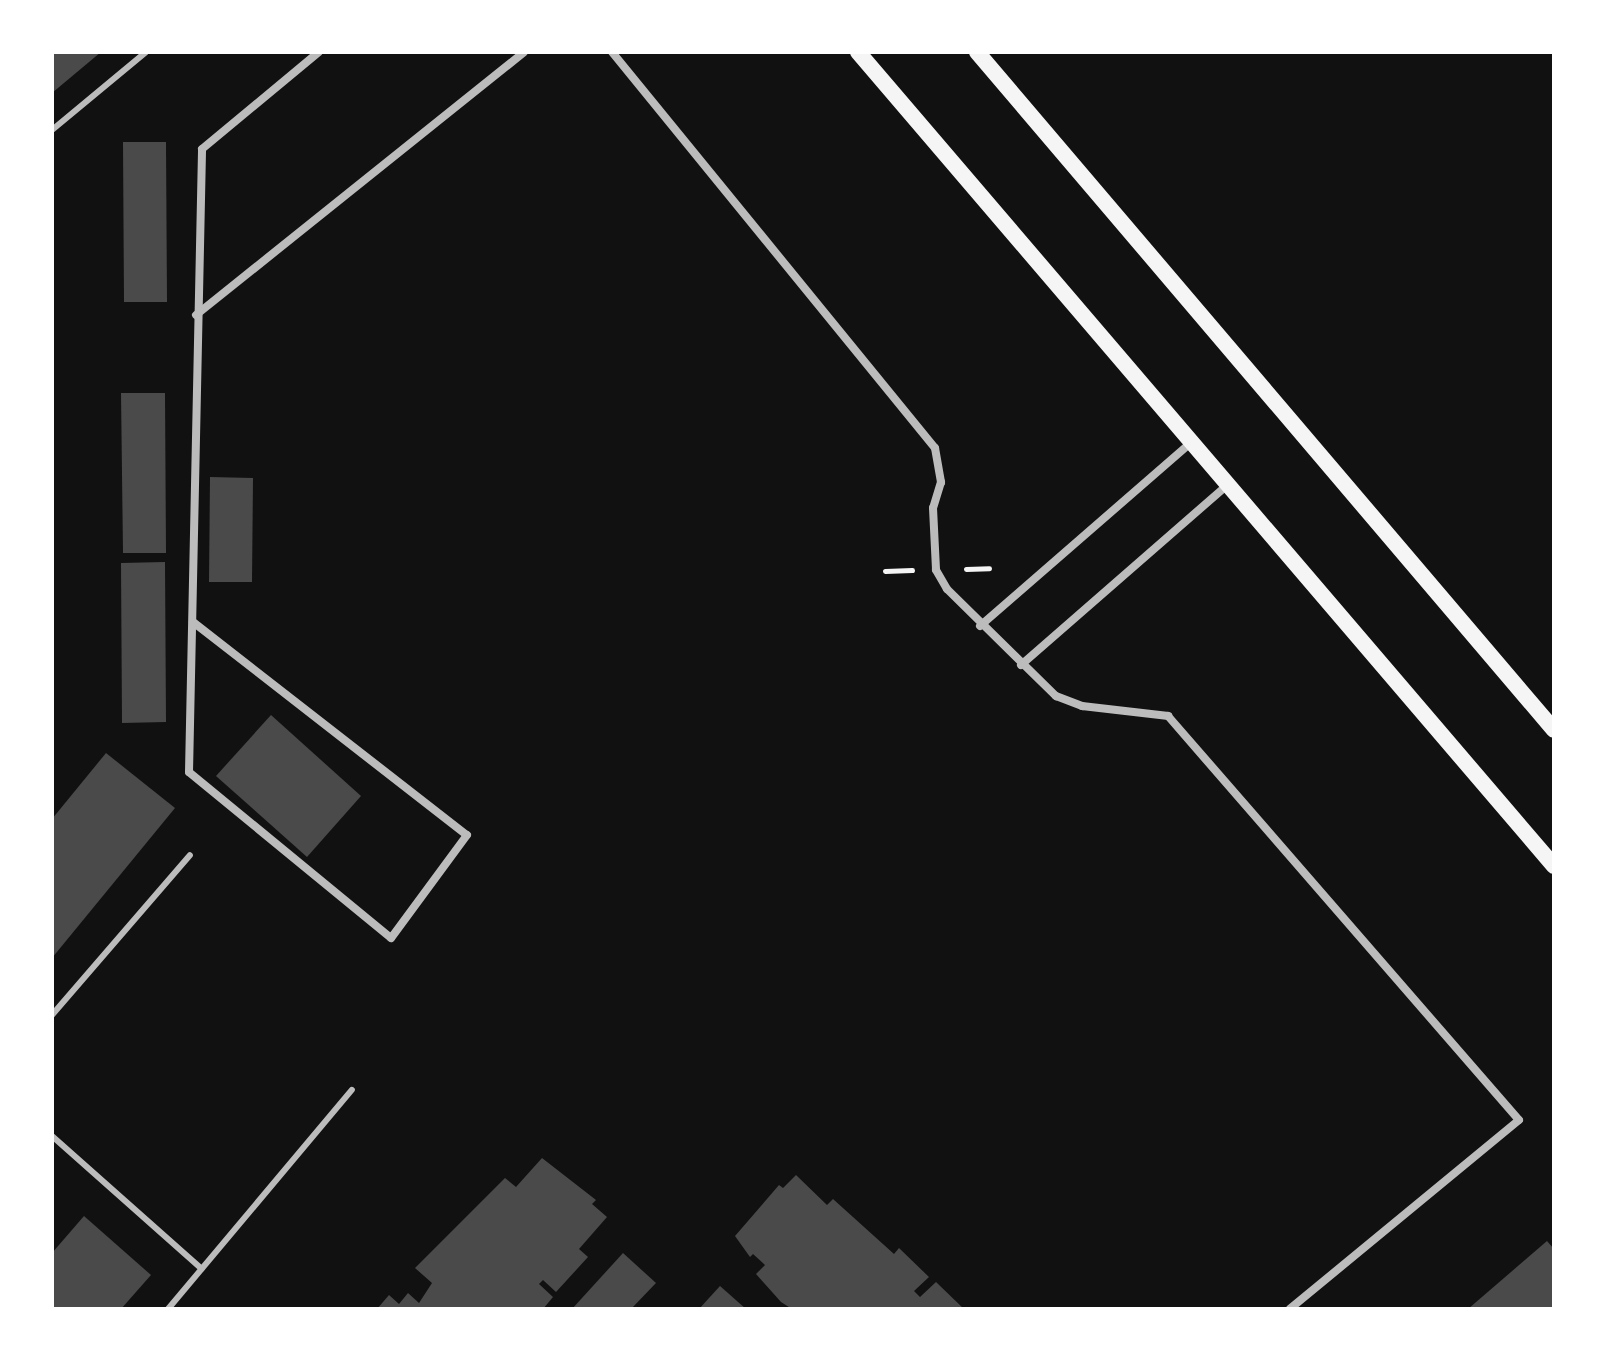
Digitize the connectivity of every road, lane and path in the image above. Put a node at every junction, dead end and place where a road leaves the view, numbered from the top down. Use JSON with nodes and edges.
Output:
{"nodes":[{"id":1,"x":146,"y":52,"type":"edge"},
{"id":2,"x":319,"y":52,"type":"edge"},
{"id":3,"x":524,"y":52,"type":"edge"},
{"id":4,"x":612,"y":52,"type":"edge"},
{"id":5,"x":858,"y":52,"type":"edge"},
{"id":6,"x":977,"y":52,"type":"edge"},
{"id":7,"x":1554,"y":125,"type":"edge"},
{"id":8,"x":52,"y":130,"type":"edge"},
{"id":9,"x":1554,"y":149,"type":"edge"},
{"id":10,"x":196,"y":315,"type":"junction"},
{"id":11,"x":1189,"y":444,"type":"junction"},
{"id":12,"x":1226,"y":486,"type":"junction"},
{"id":13,"x":193,"y":622,"type":"junction"},
{"id":14,"x":980,"y":626,"type":"junction"},
{"id":15,"x":1021,"y":665,"type":"junction"},
{"id":16,"x":1554,"y":730,"type":"edge"},
{"id":17,"x":190,"y":855,"type":"dead end"},
{"id":18,"x":1554,"y":866,"type":"edge"},
{"id":19,"x":52,"y":1015,"type":"edge"},
{"id":20,"x":352,"y":1090,"type":"dead end"},
{"id":21,"x":52,"y":1136,"type":"edge"},
{"id":22,"x":202,"y":1269,"type":"junction"},
{"id":23,"x":168,"y":1309,"type":"edge"},
{"id":24,"x":1290,"y":1309,"type":"edge"}],
"edges":[{"from":1,"to":8,"type":"lane"},
{"from":2,"to":10,"type":"street"},
{"from":3,"to":10,"type":"street"},
{"from":4,"to":14,"type":"street"},
{"from":5,"to":11,"type":"main road"},
{"from":6,"to":16,"type":"main road"},
{"from":7,"to":9,"type":"path"},
{"from":10,"to":13,"type":"street"},
{"from":11,"to":12,"type":"main road"},
{"from":11,"to":14,"type":"street"},
{"from":12,"to":15,"type":"street"},
{"from":12,"to":18,"type":"main road"},
{"from":13,"to":13,"type":"street"},
{"from":14,"to":15,"type":"street"},
{"from":15,"to":24,"type":"street"},
{"from":17,"to":19,"type":"lane"},
{"from":20,"to":22,"type":"lane"},
{"from":21,"to":22,"type":"lane"},
{"from":22,"to":23,"type":"lane"}]}
